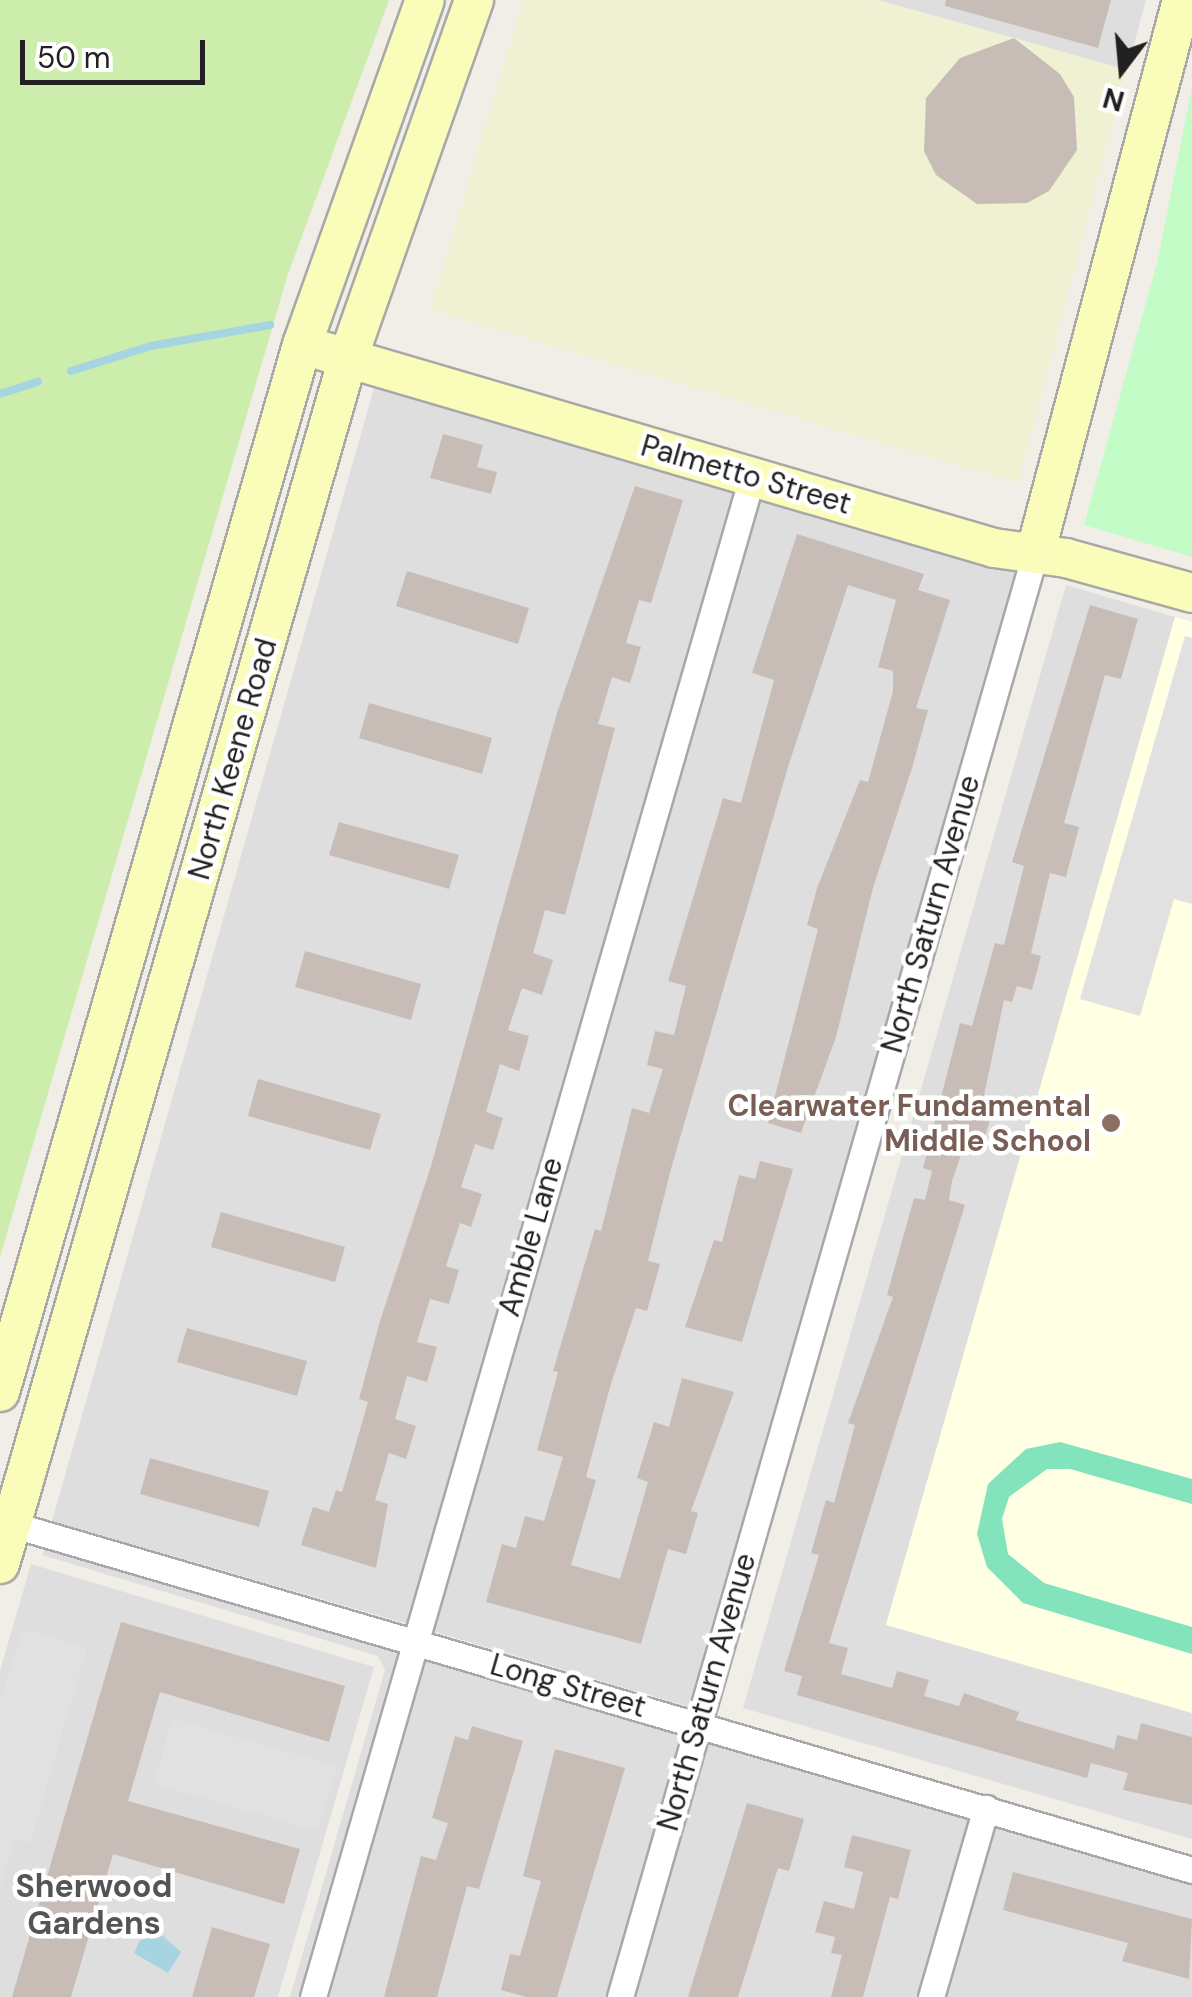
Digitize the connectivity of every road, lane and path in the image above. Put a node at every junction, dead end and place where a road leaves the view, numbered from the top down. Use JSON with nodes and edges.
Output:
{"nodes":[{"id":1,"x":425,"y":0,"type":"edge"},
{"id":2,"x":474,"y":0,"type":"edge"},
{"id":3,"x":1182,"y":0,"type":"edge"},
{"id":4,"x":302,"y":345,"type":"junction"},
{"id":5,"x":348,"y":358,"type":"junction"},
{"id":6,"x":752,"y":477,"type":"junction"},
{"id":7,"x":1035,"y":554,"type":"junction"},
{"id":8,"x":1192,"y":593,"type":"edge"},
{"id":9,"x":0,"y":1392,"type":"edge"},
{"id":10,"x":6,"y":1523,"type":"edge"},
{"id":11,"x":0,"y":1564,"type":"edge"},
{"id":12,"x":416,"y":1642,"type":"junction"},
{"id":13,"x":698,"y":1724,"type":"junction"},
{"id":14,"x":986,"y":1808,"type":"junction"},
{"id":15,"x":1192,"y":1870,"type":"edge"},
{"id":16,"x":313,"y":1997,"type":"edge"},
{"id":17,"x":620,"y":1997,"type":"edge"},
{"id":18,"x":932,"y":1997,"type":"edge"}],
"edges":[{"from":1,"to":4,"type":"main road","name":"North Keene Road"},
{"from":2,"to":5,"type":"main road","name":"North Keene Road"},
{"from":3,"to":7,"type":"main road","name":"North Saturn Avenue"},
{"from":4,"to":5,"type":"main road","name":"Palmetto Street"},
{"from":4,"to":9,"type":"main road","name":"North Keene Road"},
{"from":5,"to":6,"type":"main road","name":"Palmetto Street"},
{"from":5,"to":10,"type":"main road","name":"North Keene Road"},
{"from":6,"to":7,"type":"main road","name":"Palmetto Street"},
{"from":6,"to":12,"type":"street","name":"Amble Lane"},
{"from":7,"to":8,"type":"main road","name":"Palmetto Street"},
{"from":7,"to":13,"type":"street","name":"North Saturn Avenue"},
{"from":10,"to":11,"type":"main road","name":"North Keene Road"},
{"from":10,"to":12,"type":"street","name":"Long Street"},
{"from":12,"to":13,"type":"street","name":"Long Street"},
{"from":12,"to":16,"type":"street","name":"Amble Lane"},
{"from":13,"to":14,"type":"street","name":"Long Street"},
{"from":13,"to":17,"type":"street","name":"North Saturn Avenue"},
{"from":14,"to":15,"type":"street","name":"Long Street"},
{"from":14,"to":18,"type":"street"}]}
